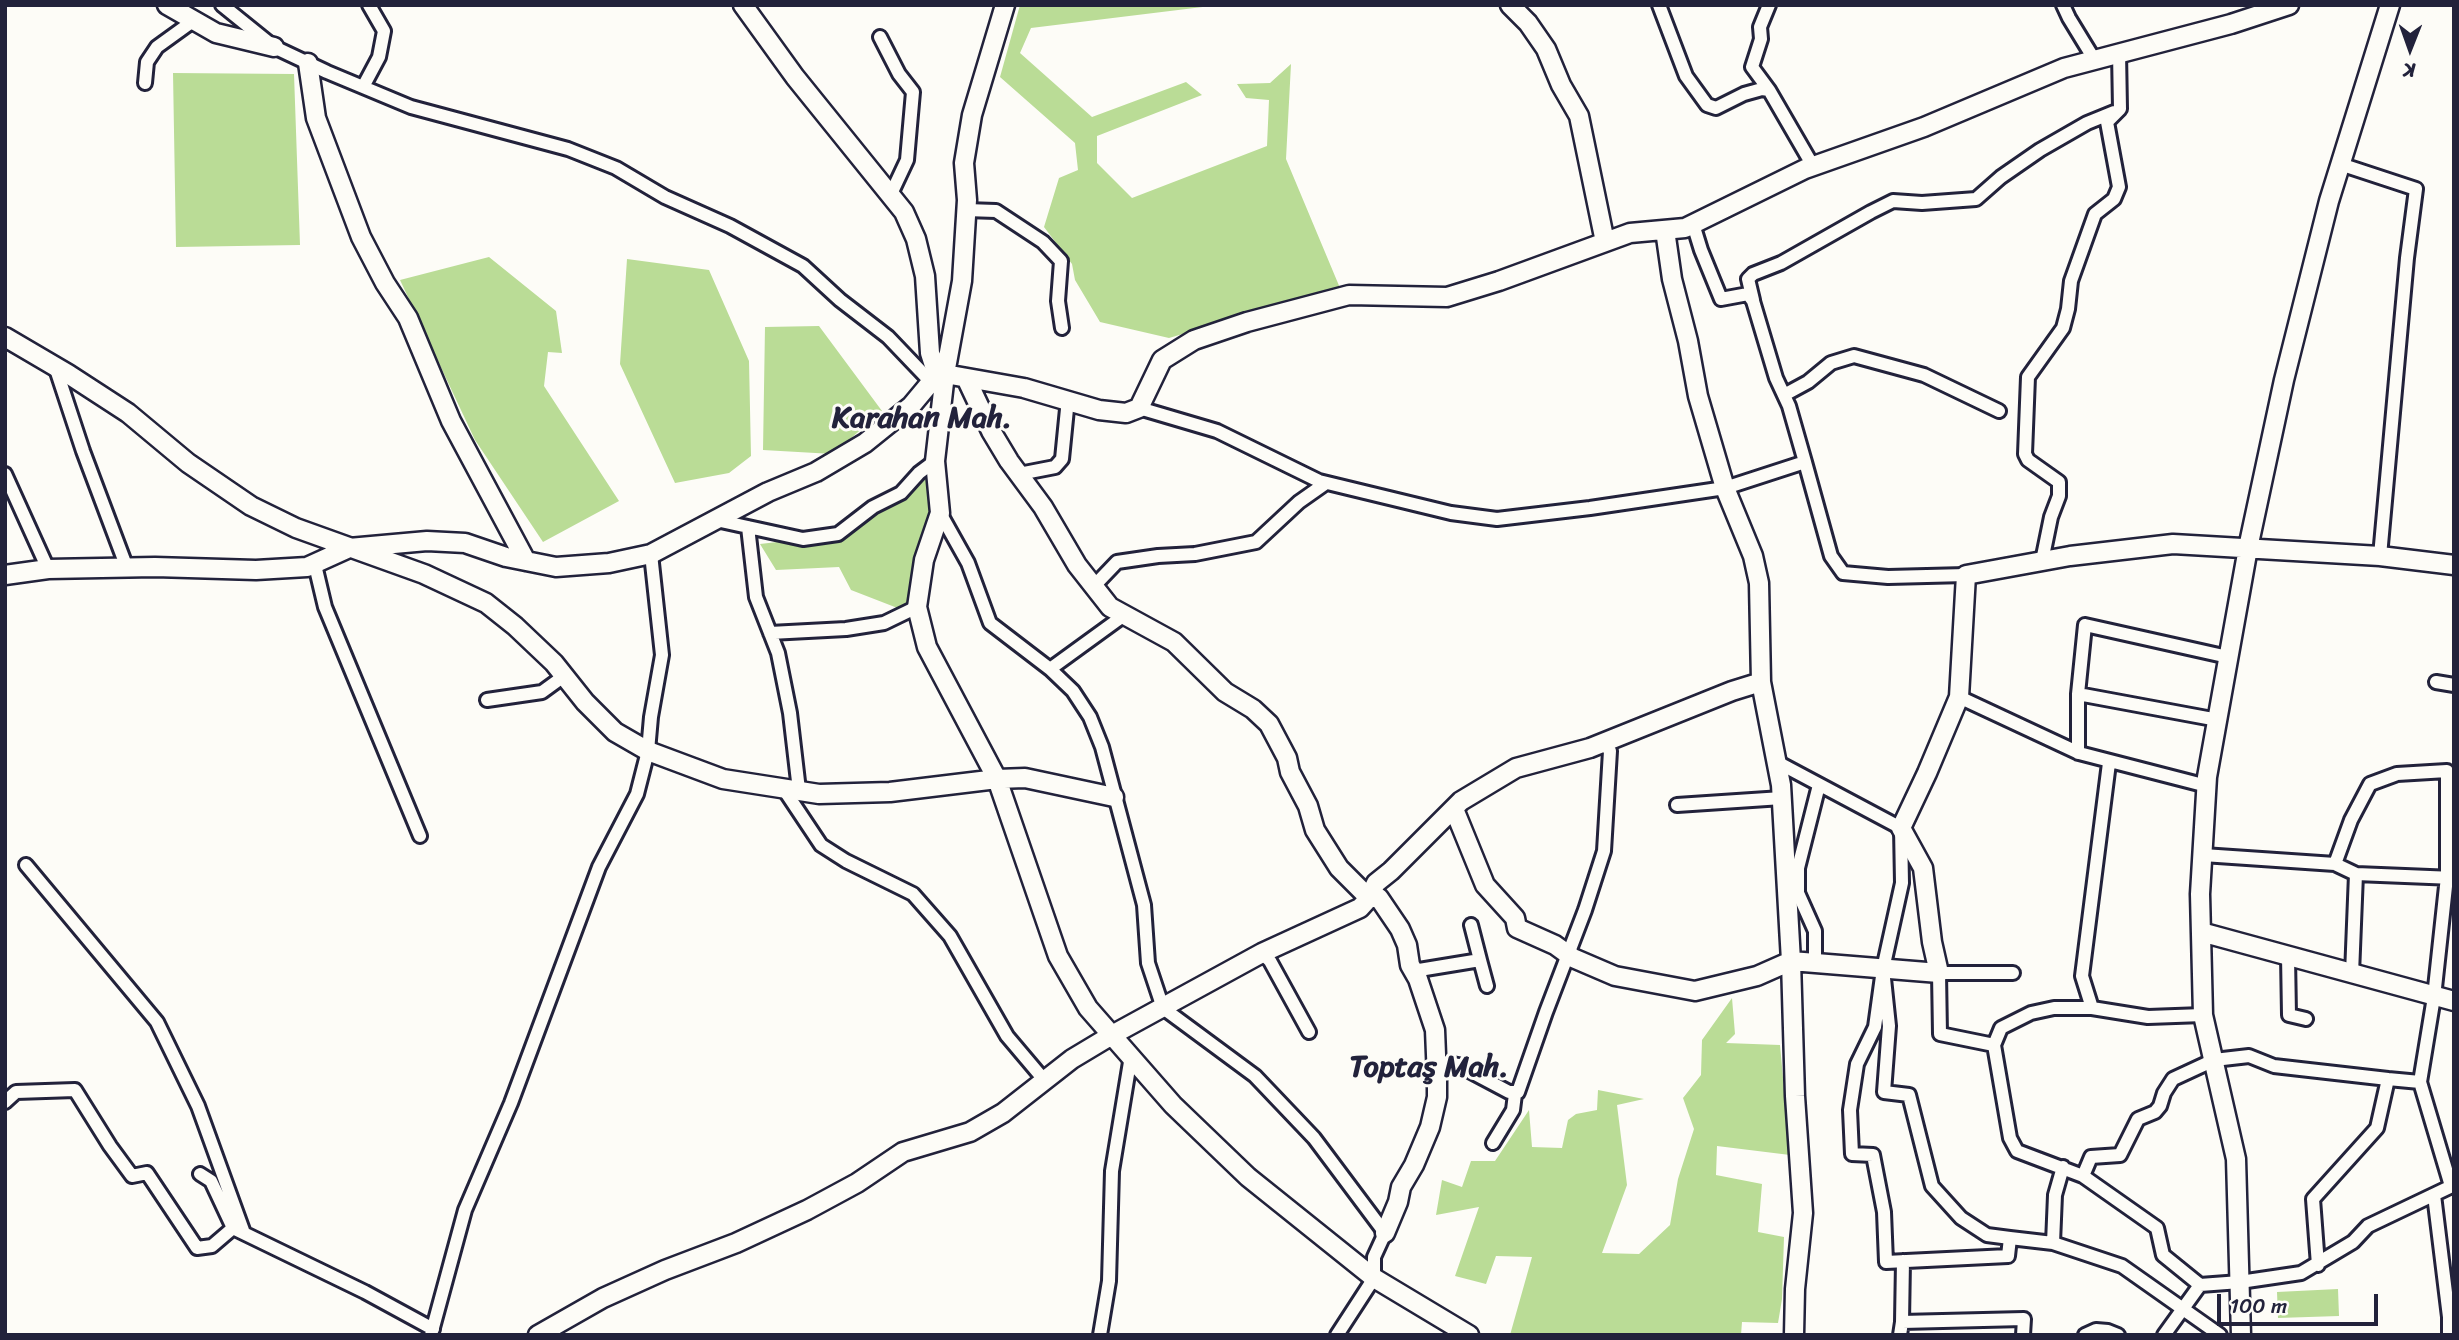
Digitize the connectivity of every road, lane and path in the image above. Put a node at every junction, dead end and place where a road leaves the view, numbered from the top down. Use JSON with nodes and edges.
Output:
{"nodes":[{"id":1,"x":167,"y":5,"type":"edge"},
{"id":2,"x":222,"y":5,"type":"edge"},
{"id":3,"x":369,"y":5,"type":"edge"},
{"id":4,"x":743,"y":5,"type":"edge"},
{"id":5,"x":1005,"y":5,"type":"edge"},
{"id":6,"x":1510,"y":5,"type":"edge"},
{"id":7,"x":1659,"y":5,"type":"edge"},
{"id":8,"x":1769,"y":5,"type":"edge"},
{"id":9,"x":2063,"y":5,"type":"edge"},
{"id":10,"x":2289,"y":5,"type":"edge"},
{"id":11,"x":2390,"y":5,"type":"edge"},
{"id":12,"x":193,"y":20,"type":"junction"},
{"id":13,"x":880,"y":37,"type":"dead end"},
{"id":14,"x":274,"y":47,"type":"junction"},
{"id":15,"x":2119,"y":52,"type":"junction"},
{"id":16,"x":2094,"y":59,"type":"junction"},
{"id":17,"x":307,"y":62,"type":"junction"},
{"id":18,"x":145,"y":83,"type":"dead end"},
{"id":19,"x":363,"y":87,"type":"junction"},
{"id":20,"x":1769,"y":90,"type":"junction"},
{"id":21,"x":2120,"y":109,"type":"junction"},
{"id":22,"x":2340,"y":164,"type":"junction"},
{"id":23,"x":1813,"y":166,"type":"junction"},
{"id":24,"x":891,"y":194,"type":"junction"},
{"id":25,"x":966,"y":210,"type":"junction"},
{"id":26,"x":1693,"y":224,"type":"junction"},
{"id":27,"x":1665,"y":230,"type":"junction"},
{"id":28,"x":1605,"y":242,"type":"junction"},
{"id":29,"x":1753,"y":300,"type":"junction"},
{"id":30,"x":1062,"y":328,"type":"dead end"},
{"id":31,"x":5,"y":337,"type":"edge"},
{"id":32,"x":55,"y":366,"type":"junction"},
{"id":33,"x":938,"y":378,"type":"junction"},
{"id":34,"x":966,"y":378,"type":"junction"},
{"id":35,"x":1784,"y":396,"type":"junction"},
{"id":36,"x":1068,"y":400,"type":"junction"},
{"id":37,"x":1139,"y":408,"type":"junction"},
{"id":38,"x":1999,"y":411,"type":"dead end"},
{"id":39,"x":935,"y":461,"type":"junction"},
{"id":40,"x":1805,"y":461,"type":"junction"},
{"id":41,"x":5,"y":474,"type":"edge"},
{"id":42,"x":1019,"y":474,"type":"junction"},
{"id":43,"x":1326,"y":483,"type":"junction"},
{"id":44,"x":1725,"y":488,"type":"junction"},
{"id":45,"x":940,"y":513,"type":"junction"},
{"id":46,"x":716,"y":520,"type":"junction"},
{"id":47,"x":748,"y":527,"type":"junction"},
{"id":48,"x":349,"y":548,"type":"junction"},
{"id":49,"x":2248,"y":548,"type":"junction"},
{"id":50,"x":651,"y":554,"type":"junction"},
{"id":51,"x":2380,"y":555,"type":"junction"},
{"id":52,"x":526,"y":561,"type":"junction"},
{"id":53,"x":2042,"y":561,"type":"junction"},
{"id":54,"x":315,"y":565,"type":"junction"},
{"id":55,"x":2454,"y":565,"type":"edge"},
{"id":56,"x":127,"y":568,"type":"junction"},
{"id":57,"x":48,"y":569,"type":"junction"},
{"id":58,"x":5,"y":575,"type":"edge"},
{"id":59,"x":1966,"y":575,"type":"junction"},
{"id":60,"x":1095,"y":586,"type":"junction"},
{"id":61,"x":917,"y":607,"type":"junction"},
{"id":62,"x":1123,"y":616,"type":"junction"},
{"id":63,"x":770,"y":633,"type":"junction"},
{"id":64,"x":2228,"y":657,"type":"junction"},
{"id":65,"x":1050,"y":669,"type":"junction"},
{"id":66,"x":564,"y":676,"type":"junction"},
{"id":67,"x":1761,"y":682,"type":"junction"},
{"id":68,"x":2436,"y":682,"type":"dead end"},
{"id":69,"x":2454,"y":685,"type":"edge"},
{"id":70,"x":2078,"y":694,"type":"junction"},
{"id":71,"x":1959,"y":697,"type":"junction"},
{"id":72,"x":486,"y":700,"type":"dead end"},
{"id":73,"x":2217,"y":720,"type":"junction"},
{"id":74,"x":1604,"y":742,"type":"junction"},
{"id":75,"x":648,"y":751,"type":"junction"},
{"id":76,"x":2078,"y":753,"type":"junction"},
{"id":77,"x":1777,"y":762,"type":"junction"},
{"id":78,"x":2109,"y":762,"type":"junction"},
{"id":79,"x":2450,"y":771,"type":"edge"},
{"id":80,"x":997,"y":779,"type":"junction"},
{"id":81,"x":1819,"y":785,"type":"junction"},
{"id":82,"x":2207,"y":786,"type":"junction"},
{"id":83,"x":791,"y":789,"type":"junction"},
{"id":84,"x":1114,"y":797,"type":"junction"},
{"id":85,"x":1782,"y":798,"type":"junction"},
{"id":86,"x":1676,"y":805,"type":"dead end"},
{"id":87,"x":1454,"y":808,"type":"junction"},
{"id":88,"x":1901,"y":828,"type":"junction"},
{"id":89,"x":420,"y":836,"type":"dead end"},
{"id":90,"x":2203,"y":855,"type":"junction"},
{"id":91,"x":2335,"y":864,"type":"junction"},
{"id":92,"x":26,"y":865,"type":"dead end"},
{"id":93,"x":2356,"y":874,"type":"junction"},
{"id":94,"x":2450,"y":878,"type":"edge"},
{"id":95,"x":1369,"y":898,"type":"junction"},
{"id":96,"x":1471,"y":925,"type":"dead end"},
{"id":97,"x":2201,"y":932,"type":"junction"},
{"id":98,"x":1262,"y":953,"type":"junction"},
{"id":99,"x":1567,"y":953,"type":"junction"},
{"id":100,"x":2288,"y":956,"type":"junction"},
{"id":101,"x":1480,"y":960,"type":"junction"},
{"id":102,"x":1791,"y":961,"type":"junction"},
{"id":103,"x":1815,"y":963,"type":"junction"},
{"id":104,"x":1883,"y":969,"type":"junction"},
{"id":105,"x":1413,"y":971,"type":"junction"},
{"id":106,"x":1939,"y":972,"type":"junction"},
{"id":107,"x":2013,"y":973,"type":"dead end"},
{"id":108,"x":2352,"y":974,"type":"junction"},
{"id":109,"x":1487,"y":986,"type":"dead end"},
{"id":110,"x":2434,"y":997,"type":"junction"},
{"id":111,"x":2454,"y":1001,"type":"edge"},
{"id":112,"x":1163,"y":1008,"type":"junction"},
{"id":113,"x":2092,"y":1008,"type":"junction"},
{"id":114,"x":2203,"y":1015,"type":"junction"},
{"id":115,"x":2306,"y":1019,"type":"dead end"},
{"id":116,"x":1309,"y":1032,"type":"dead end"},
{"id":117,"x":1112,"y":1035,"type":"junction"},
{"id":118,"x":1994,"y":1045,"type":"junction"},
{"id":119,"x":1131,"y":1056,"type":"junction"},
{"id":120,"x":2214,"y":1060,"type":"junction"},
{"id":121,"x":1437,"y":1061,"type":"junction"},
{"id":122,"x":2388,"y":1079,"type":"junction"},
{"id":123,"x":1045,"y":1081,"type":"junction"},
{"id":124,"x":2420,"y":1082,"type":"junction"},
{"id":125,"x":1515,"y":1094,"type":"junction"},
{"id":126,"x":7,"y":1097,"type":"edge"},
{"id":127,"x":1493,"y":1143,"type":"dead end"},
{"id":128,"x":2063,"y":1167,"type":"junction"},
{"id":129,"x":200,"y":1174,"type":"dead end"},
{"id":130,"x":2083,"y":1176,"type":"junction"},
{"id":131,"x":2452,"y":1185,"type":"edge"},
{"id":132,"x":2434,"y":1195,"type":"junction"},
{"id":133,"x":238,"y":1231,"type":"junction"},
{"id":134,"x":1385,"y":1233,"type":"junction"},
{"id":135,"x":2010,"y":1238,"type":"junction"},
{"id":136,"x":2053,"y":1244,"type":"junction"},
{"id":137,"x":1903,"y":1261,"type":"junction"},
{"id":138,"x":2318,"y":1265,"type":"junction"},
{"id":139,"x":1374,"y":1278,"type":"junction"},
{"id":140,"x":2240,"y":1282,"type":"junction"},
{"id":141,"x":2200,"y":1285,"type":"junction"},
{"id":142,"x":2183,"y":1308,"type":"junction"},
{"id":143,"x":1901,"y":1328,"type":"edge"},
{"id":144,"x":432,"y":1332,"type":"edge"},
{"id":145,"x":538,"y":1335,"type":"edge"},
{"id":146,"x":1100,"y":1335,"type":"edge"},
{"id":147,"x":1337,"y":1335,"type":"edge"},
{"id":148,"x":1469,"y":1335,"type":"edge"},
{"id":149,"x":1794,"y":1335,"type":"edge"},
{"id":150,"x":2023,"y":1335,"type":"edge"},
{"id":151,"x":2085,"y":1335,"type":"edge"},
{"id":152,"x":2118,"y":1335,"type":"edge"},
{"id":153,"x":2164,"y":1335,"type":"edge"},
{"id":154,"x":2220,"y":1335,"type":"edge"},
{"id":155,"x":2241,"y":1335,"type":"edge"},
{"id":156,"x":2449,"y":1335,"type":"edge"}],
"edges":[{"from":1,"to":12,"type":"street"},
{"from":2,"to":14,"type":"street"},
{"from":3,"to":19,"type":"street"},
{"from":4,"to":24,"type":"street"},
{"from":5,"to":25,"type":"street"},
{"from":6,"to":28,"type":"street"},
{"from":7,"to":20,"type":"street"},
{"from":8,"to":20,"type":"street"},
{"from":9,"to":16,"type":"street"},
{"from":10,"to":15,"type":"street"},
{"from":11,"to":22,"type":"street"},
{"from":12,"to":14,"type":"street"},
{"from":12,"to":18,"type":"street"},
{"from":13,"to":24,"type":"street"},
{"from":14,"to":17,"type":"street"},
{"from":15,"to":16,"type":"street"},
{"from":15,"to":21,"type":"street"},
{"from":16,"to":23,"type":"street"},
{"from":17,"to":19,"type":"street"},
{"from":17,"to":52,"type":"street"},
{"from":19,"to":33,"type":"street"},
{"from":20,"to":23,"type":"street"},
{"from":21,"to":29,"type":"street"},
{"from":21,"to":53,"type":"street"},
{"from":22,"to":49,"type":"street"},
{"from":22,"to":51,"type":"street"},
{"from":23,"to":26,"type":"street"},
{"from":24,"to":33,"type":"street"},
{"from":25,"to":30,"type":"street"},
{"from":25,"to":33,"type":"street"},
{"from":26,"to":27,"type":"street"},
{"from":26,"to":29,"type":"street"},
{"from":27,"to":28,"type":"street"},
{"from":27,"to":44,"type":"street"},
{"from":28,"to":37,"type":"street"},
{"from":29,"to":35,"type":"street"},
{"from":31,"to":32,"type":"street"},
{"from":32,"to":48,"type":"street"},
{"from":32,"to":56,"type":"street"},
{"from":33,"to":34,"type":"street"},
{"from":33,"to":39,"type":"street"},
{"from":33,"to":46,"type":"street"},
{"from":34,"to":36,"type":"street"},
{"from":34,"to":42,"type":"street"},
{"from":35,"to":38,"type":"street"},
{"from":35,"to":40,"type":"street"},
{"from":36,"to":37,"type":"street"},
{"from":36,"to":42,"type":"street"},
{"from":37,"to":43,"type":"street"},
{"from":39,"to":45,"type":"street"},
{"from":39,"to":47,"type":"street"},
{"from":40,"to":44,"type":"street"},
{"from":40,"to":59,"type":"street"},
{"from":41,"to":57,"type":"street"},
{"from":42,"to":60,"type":"street"},
{"from":43,"to":44,"type":"street"},
{"from":43,"to":60,"type":"street"},
{"from":44,"to":67,"type":"street"},
{"from":45,"to":61,"type":"street"},
{"from":45,"to":65,"type":"street"},
{"from":46,"to":47,"type":"street"},
{"from":46,"to":50,"type":"street"},
{"from":47,"to":63,"type":"street"},
{"from":48,"to":52,"type":"street"},
{"from":48,"to":54,"type":"street"},
{"from":48,"to":66,"type":"street"},
{"from":49,"to":51,"type":"street"},
{"from":49,"to":53,"type":"street"},
{"from":49,"to":64,"type":"street"},
{"from":50,"to":52,"type":"street"},
{"from":50,"to":75,"type":"street"},
{"from":51,"to":55,"type":"street"},
{"from":53,"to":59,"type":"street"},
{"from":54,"to":56,"type":"street"},
{"from":54,"to":89,"type":"street"},
{"from":56,"to":57,"type":"street"},
{"from":57,"to":58,"type":"street"},
{"from":59,"to":71,"type":"street"},
{"from":60,"to":62,"type":"street"},
{"from":61,"to":63,"type":"street"},
{"from":61,"to":80,"type":"street"},
{"from":62,"to":65,"type":"street"},
{"from":62,"to":95,"type":"street"},
{"from":63,"to":83,"type":"street"},
{"from":64,"to":70,"type":"street"},
{"from":64,"to":73,"type":"street"},
{"from":65,"to":84,"type":"street"},
{"from":66,"to":72,"type":"street"},
{"from":66,"to":75,"type":"street"},
{"from":67,"to":74,"type":"street"},
{"from":67,"to":77,"type":"street"},
{"from":68,"to":69,"type":"street"},
{"from":70,"to":73,"type":"street"},
{"from":70,"to":76,"type":"street"},
{"from":71,"to":76,"type":"street"},
{"from":71,"to":88,"type":"street"},
{"from":73,"to":82,"type":"street"},
{"from":74,"to":87,"type":"street"},
{"from":74,"to":99,"type":"street"},
{"from":75,"to":83,"type":"street"},
{"from":75,"to":144,"type":"street"},
{"from":76,"to":78,"type":"street"},
{"from":77,"to":81,"type":"street"},
{"from":77,"to":85,"type":"street"},
{"from":78,"to":82,"type":"street"},
{"from":78,"to":113,"type":"street"},
{"from":79,"to":91,"type":"street"},
{"from":79,"to":94,"type":"street"},
{"from":80,"to":83,"type":"street"},
{"from":80,"to":84,"type":"street"},
{"from":80,"to":117,"type":"street"},
{"from":81,"to":88,"type":"street"},
{"from":81,"to":103,"type":"street"},
{"from":82,"to":90,"type":"street"},
{"from":83,"to":123,"type":"street"},
{"from":84,"to":112,"type":"street"},
{"from":85,"to":86,"type":"street"},
{"from":85,"to":102,"type":"street"},
{"from":87,"to":95,"type":"street"},
{"from":87,"to":99,"type":"street"},
{"from":88,"to":104,"type":"street"},
{"from":88,"to":106,"type":"street"},
{"from":90,"to":91,"type":"street"},
{"from":90,"to":97,"type":"street"},
{"from":91,"to":93,"type":"street"},
{"from":92,"to":133,"type":"street"},
{"from":93,"to":94,"type":"street"},
{"from":93,"to":108,"type":"street"},
{"from":94,"to":110,"type":"street"},
{"from":95,"to":98,"type":"street"},
{"from":95,"to":105,"type":"street"},
{"from":96,"to":101,"type":"street"},
{"from":97,"to":100,"type":"street"},
{"from":97,"to":114,"type":"street"},
{"from":98,"to":112,"type":"street"},
{"from":98,"to":116,"type":"street"},
{"from":99,"to":102,"type":"street"},
{"from":99,"to":125,"type":"street"},
{"from":100,"to":108,"type":"street"},
{"from":100,"to":115,"type":"street"},
{"from":101,"to":105,"type":"street"},
{"from":101,"to":109,"type":"street"},
{"from":102,"to":103,"type":"street"},
{"from":102,"to":149,"type":"street"},
{"from":103,"to":104,"type":"street"},
{"from":104,"to":106,"type":"street"},
{"from":104,"to":135,"type":"street"},
{"from":104,"to":137,"type":"street"},
{"from":105,"to":121,"type":"street"},
{"from":106,"to":107,"type":"street"},
{"from":106,"to":118,"type":"street"},
{"from":108,"to":110,"type":"street"},
{"from":110,"to":111,"type":"street"},
{"from":110,"to":124,"type":"street"},
{"from":112,"to":117,"type":"street"},
{"from":112,"to":134,"type":"street"},
{"from":113,"to":114,"type":"street"},
{"from":113,"to":118,"type":"street"},
{"from":114,"to":120,"type":"street"},
{"from":117,"to":119,"type":"street"},
{"from":117,"to":123,"type":"street"},
{"from":118,"to":128,"type":"street"},
{"from":119,"to":139,"type":"street"},
{"from":119,"to":146,"type":"street"},
{"from":120,"to":122,"type":"street"},
{"from":120,"to":130,"type":"street"},
{"from":120,"to":140,"type":"street"},
{"from":121,"to":125,"type":"street"},
{"from":121,"to":134,"type":"street"},
{"from":122,"to":124,"type":"street"},
{"from":122,"to":138,"type":"street"},
{"from":123,"to":145,"type":"street"},
{"from":124,"to":131,"type":"street"},
{"from":125,"to":127,"type":"street"},
{"from":126,"to":133,"type":"street"},
{"from":128,"to":130,"type":"street"},
{"from":128,"to":136,"type":"street"},
{"from":129,"to":133,"type":"street"},
{"from":130,"to":141,"type":"street"},
{"from":131,"to":132,"type":"street"},
{"from":132,"to":138,"type":"street"},
{"from":132,"to":156,"type":"street"},
{"from":133,"to":144,"type":"street"},
{"from":134,"to":139,"type":"street"},
{"from":135,"to":136,"type":"street"},
{"from":135,"to":137,"type":"street"},
{"from":136,"to":142,"type":"street"},
{"from":137,"to":143,"type":"street"},
{"from":138,"to":140,"type":"street"},
{"from":139,"to":147,"type":"street"},
{"from":139,"to":148,"type":"street"},
{"from":140,"to":141,"type":"street"},
{"from":140,"to":155,"type":"street"},
{"from":141,"to":142,"type":"street"},
{"from":142,"to":153,"type":"street"},
{"from":142,"to":154,"type":"street"},
{"from":143,"to":150,"type":"street"},
{"from":151,"to":152,"type":"street"}]}
